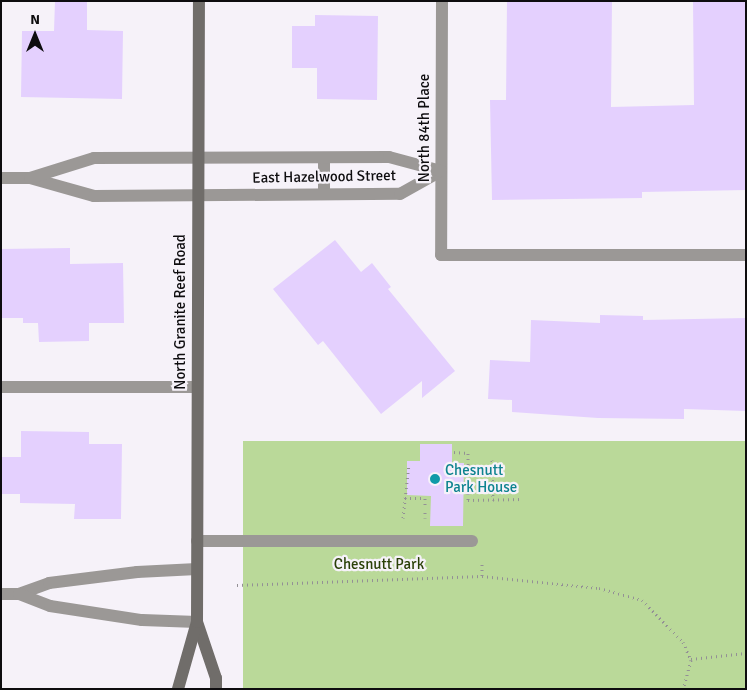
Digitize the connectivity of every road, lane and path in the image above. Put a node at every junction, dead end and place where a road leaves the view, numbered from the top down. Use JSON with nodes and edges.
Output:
{"nodes":[{"id":1,"x":199,"y":1,"type":"edge"},
{"id":2,"x":442,"y":1,"type":"edge"},
{"id":3,"x":198,"y":158,"type":"junction"},
{"id":4,"x":324,"y":158,"type":"junction"},
{"id":5,"x":441,"y":171,"type":"junction"},
{"id":6,"x":1,"y":178,"type":"edge"},
{"id":7,"x":30,"y":178,"type":"junction"},
{"id":8,"x":324,"y":194,"type":"junction"},
{"id":9,"x":198,"y":195,"type":"junction"},
{"id":10,"x":746,"y":255,"type":"edge"},
{"id":11,"x":1,"y":387,"type":"edge"},
{"id":12,"x":197,"y":387,"type":"junction"},
{"id":13,"x":454,"y":452,"type":"dead end"},
{"id":14,"x":492,"y":460,"type":"dead end"},
{"id":15,"x":408,"y":464,"type":"dead end"},
{"id":16,"x":405,"y":498,"type":"junction"},
{"id":17,"x":523,"y":499,"type":"dead end"},
{"id":18,"x":493,"y":500,"type":"junction"},
{"id":19,"x":402,"y":528,"type":"dead end"},
{"id":20,"x":197,"y":541,"type":"junction"},
{"id":21,"x":424,"y":541,"type":"junction"},
{"id":22,"x":472,"y":541,"type":"dead end"},
{"id":23,"x":197,"y":569,"type":"junction"},
{"id":24,"x":237,"y":585,"type":"dead end"},
{"id":25,"x":1,"y":594,"type":"edge"},
{"id":26,"x":19,"y":594,"type":"junction"},
{"id":27,"x":197,"y":622,"type":"junction"},
{"id":28,"x":746,"y":653,"type":"edge"},
{"id":29,"x":691,"y":659,"type":"dead end"},
{"id":30,"x":178,"y":689,"type":"edge"},
{"id":31,"x":216,"y":689,"type":"edge"},
{"id":32,"x":683,"y":689,"type":"edge"}],
"edges":[{"from":1,"to":3,"type":"street","name":"North Granite Reef Road"},
{"from":2,"to":5,"type":"street","name":"North 84th Place"},
{"from":3,"to":4,"type":"street","name":"East Hazelwood Street"},
{"from":3,"to":7,"type":"street","name":"East Hazelwood Street"},
{"from":3,"to":9,"type":"street","name":"North Granite Reef Road"},
{"from":4,"to":5,"type":"street","name":"East Hazelwood Street"},
{"from":4,"to":8,"type":"street"},
{"from":5,"to":8,"type":"street","name":"East Hazelwood Street"},
{"from":5,"to":10,"type":"street","name":"North 84th Place"},
{"from":6,"to":7,"type":"street","name":"East Hazelwood Street"},
{"from":7,"to":9,"type":"street","name":"East Hazelwood Street"},
{"from":8,"to":9,"type":"street","name":"East Hazelwood Street"},
{"from":9,"to":12,"type":"street","name":"North Granite Reef Road"},
{"from":11,"to":12,"type":"street"},
{"from":12,"to":20,"type":"street","name":"North Granite Reef Road"},
{"from":13,"to":18,"type":"path"},
{"from":14,"to":18,"type":"path"},
{"from":15,"to":16,"type":"path"},
{"from":16,"to":19,"type":"path"},
{"from":16,"to":21,"type":"path"},
{"from":17,"to":18,"type":"path"},
{"from":20,"to":21,"type":"street"},
{"from":20,"to":23,"type":"street","name":"North Granite Reef Road"},
{"from":21,"to":22,"type":"street"},
{"from":23,"to":26,"type":"street"},
{"from":23,"to":27,"type":"street","name":"North Granite Reef Road"},
{"from":24,"to":32,"type":"path"},
{"from":25,"to":26,"type":"street"},
{"from":26,"to":27,"type":"street"},
{"from":27,"to":30,"type":"street","name":"North Granite Reef Road"},
{"from":27,"to":31,"type":"street","name":"North Granite Reef Road"},
{"from":28,"to":29,"type":"path"}]}
